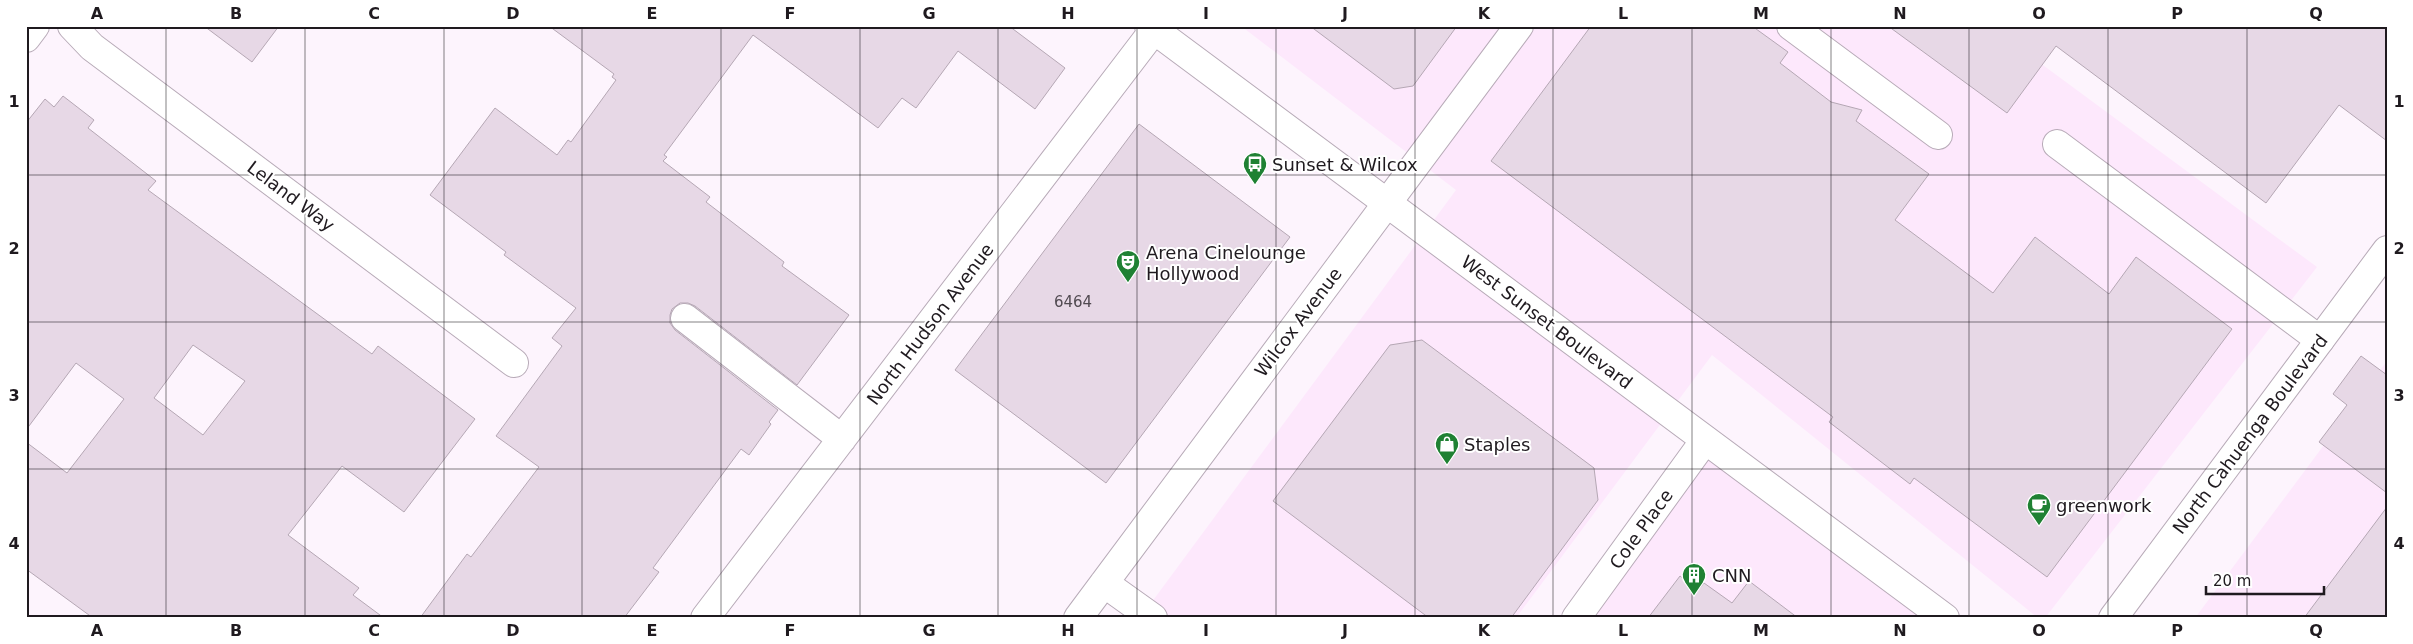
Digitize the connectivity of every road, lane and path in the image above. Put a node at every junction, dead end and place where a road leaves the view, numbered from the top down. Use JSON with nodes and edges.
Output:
{"nodes":[{"id":1,"x":35,"y":26,"type":"edge"},
{"id":2,"x":72,"y":26,"type":"edge"},
{"id":3,"x":1519,"y":26,"type":"edge"},
{"id":4,"x":1791,"y":26,"type":"edge"},
{"id":5,"x":1151,"y":28,"type":"edge"},
{"id":6,"x":26,"y":38,"type":"edge"},
{"id":7,"x":1938,"y":135,"type":"dead end"},
{"id":8,"x":2057,"y":144,"type":"dead end"},
{"id":9,"x":1387,"y":202,"type":"junction"},
{"id":10,"x":2387,"y":250,"type":"edge"},
{"id":11,"x":685,"y":318,"type":"dead end"},
{"id":12,"x":2320,"y":340,"type":"junction"},
{"id":13,"x":514,"y":362,"type":"dead end"},
{"id":14,"x":842,"y":439,"type":"junction"},
{"id":15,"x":1706,"y":440,"type":"junction"},
{"id":16,"x":1104,"y":583,"type":"junction"},
{"id":17,"x":705,"y":618,"type":"edge"},
{"id":18,"x":1078,"y":618,"type":"edge"},
{"id":19,"x":1153,"y":618,"type":"edge"},
{"id":20,"x":1576,"y":618,"type":"edge"},
{"id":21,"x":1945,"y":618,"type":"edge"},
{"id":22,"x":2113,"y":618,"type":"edge"}],
"edges":[{"from":1,"to":6,"type":"street"},
{"from":2,"to":13,"type":"street","name":"Leland Way"},
{"from":3,"to":9,"type":"street","name":"Wilcox Avenue"},
{"from":4,"to":7,"type":"street"},
{"from":5,"to":9,"type":"street","name":"West Sunset Boulevard"},
{"from":5,"to":14,"type":"street","name":"North Hudson Avenue"},
{"from":8,"to":12,"type":"street"},
{"from":9,"to":15,"type":"street","name":"West Sunset Boulevard"},
{"from":9,"to":16,"type":"street","name":"Wilcox Avenue"},
{"from":10,"to":12,"type":"street","name":"North Cahuenga Boulevard"},
{"from":11,"to":14,"type":"street"},
{"from":12,"to":22,"type":"street","name":"North Cahuenga Boulevard"},
{"from":14,"to":17,"type":"street","name":"North Hudson Avenue"},
{"from":15,"to":20,"type":"street","name":"Cole Place"},
{"from":15,"to":21,"type":"street","name":"West Sunset Boulevard"},
{"from":16,"to":18,"type":"street","name":"Wilcox Avenue"},
{"from":16,"to":19,"type":"street"}]}
